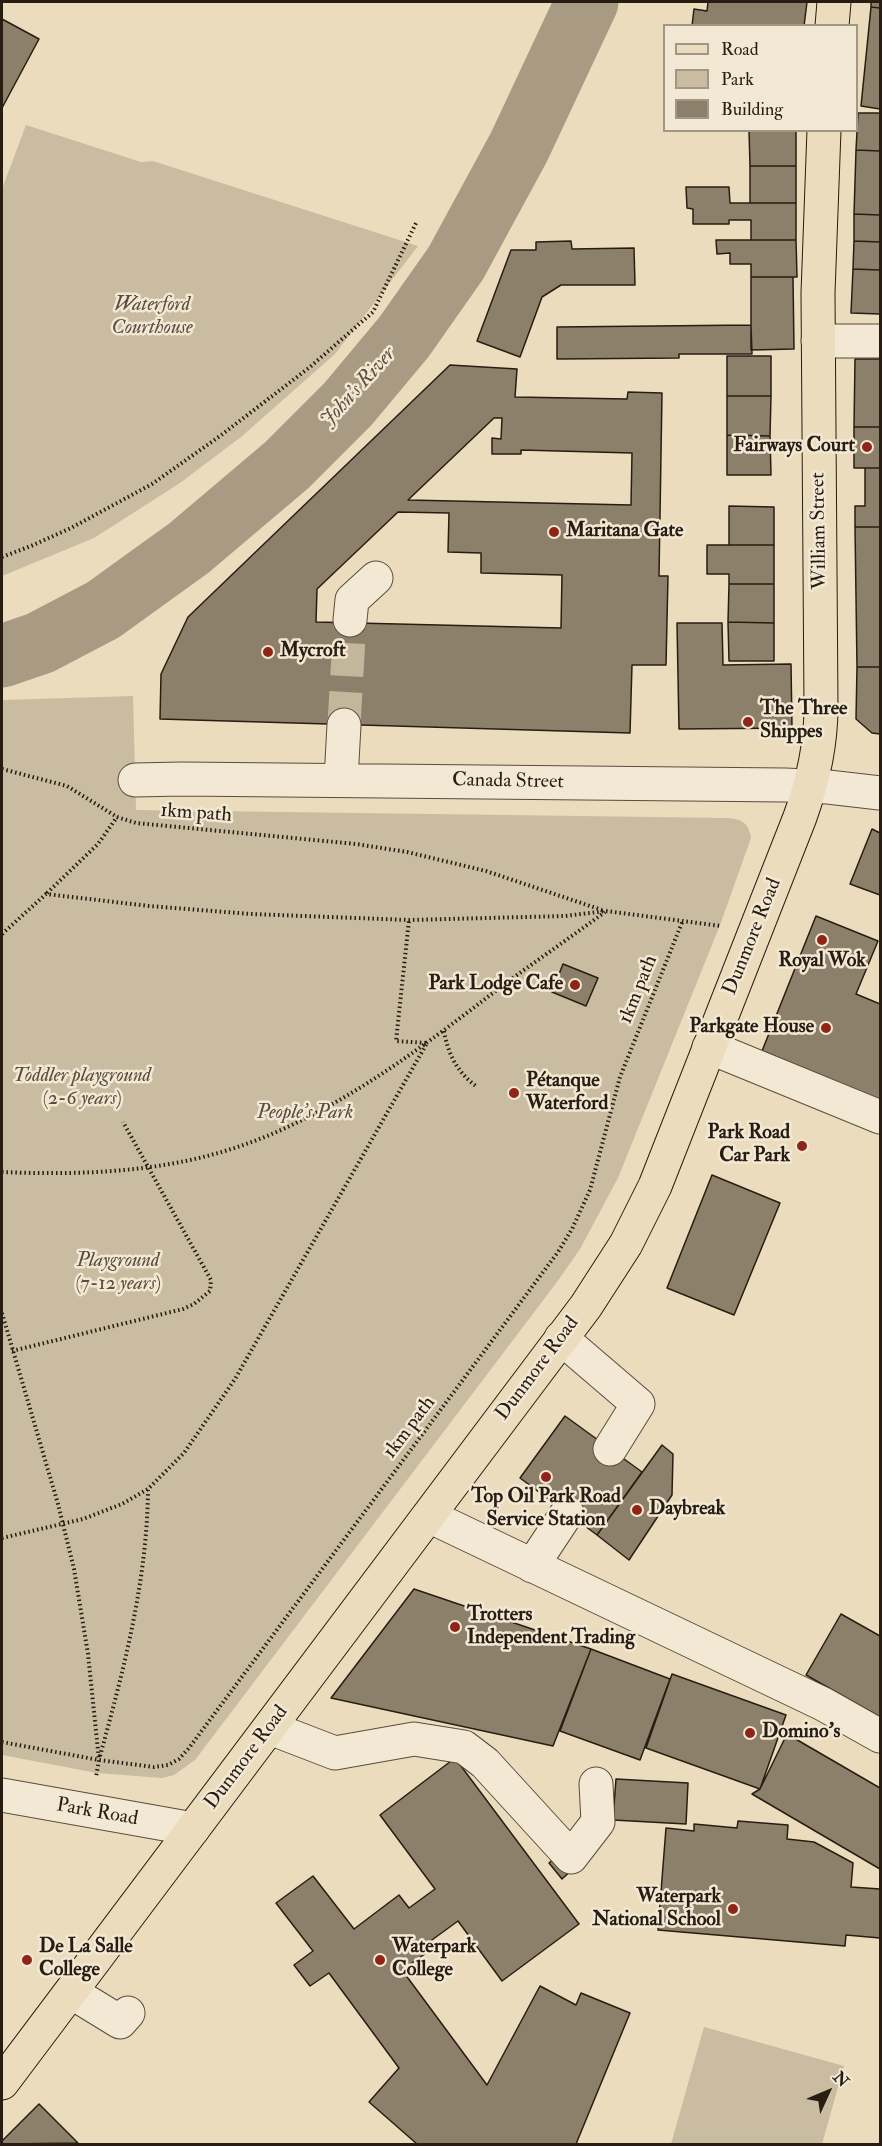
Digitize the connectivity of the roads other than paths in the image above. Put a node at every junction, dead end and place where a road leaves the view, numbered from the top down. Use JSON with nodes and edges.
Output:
{"nodes":[{"id":1,"x":834,"y":2,"type":"edge"},
{"id":2,"x":832,"y":24,"type":"edge"},
{"id":3,"x":824,"y":132,"type":"edge"},
{"id":4,"x":818,"y":341,"type":"junction"},
{"id":5,"x":880,"y":341,"type":"edge"},
{"id":6,"x":376,"y":578,"type":"dead end"},
{"id":7,"x":350,"y":620,"type":"tunnel mouth"},
{"id":8,"x":344,"y":725,"type":"tunnel mouth"},
{"id":9,"x":135,"y":780,"type":"dead end"},
{"id":10,"x":341,"y":780,"type":"junction"},
{"id":11,"x":811,"y":786,"type":"junction"},
{"id":12,"x":880,"y":793,"type":"edge"},
{"id":13,"x":786,"y":854,"type":"joint"},
{"id":14,"x":710,"y":1047,"type":"junction"},
{"id":15,"x":880,"y":1117,"type":"edge"},
{"id":16,"x":561,"y":1338,"type":"junction"},
{"id":17,"x":610,"y":1449,"type":"dead end"},
{"id":18,"x":567,"y":1513,"type":"dead end"},
{"id":19,"x":429,"y":1516,"type":"junction"},
{"id":20,"x":532,"y":1566,"type":"junction"},
{"id":21,"x":270,"y":1728,"type":"junction"},
{"id":22,"x":880,"y":1736,"type":"edge"},
{"id":23,"x":596,"y":1784,"type":"dead end"},
{"id":24,"x":2,"y":1795,"type":"edge"},
{"id":25,"x":193,"y":1829,"type":"junction"},
{"id":26,"x":71,"y":1992,"type":"junction"},
{"id":27,"x":128,"y":2013,"type":"dead end"},
{"id":28,"x":2,"y":2083,"type":"edge"}],
"edges":[{"from":1,"to":2,"type":"main road"},
{"from":3,"to":4,"type":"main road","name":"William Street"},
{"from":4,"to":5,"type":"street"},
{"from":4,"to":11,"type":"main road","name":"William Street"},
{"from":6,"to":7,"type":"street"},
{"from":8,"to":10,"type":"street"},
{"from":9,"to":10,"type":"street","name":"Canada Street"},
{"from":10,"to":11,"type":"street","name":"Canada Street"},
{"from":11,"to":12,"type":"street","name":"Canada Street"},
{"from":11,"to":13,"type":"main road","name":"William Street"},
{"from":13,"to":14,"type":"main road","name":"Dunmore Road"},
{"from":14,"to":15,"type":"street"},
{"from":14,"to":16,"type":"main road","name":"Dunmore Road"},
{"from":16,"to":17,"type":"street"},
{"from":16,"to":19,"type":"main road","name":"Dunmore Road"},
{"from":18,"to":20,"type":"street"},
{"from":19,"to":20,"type":"street"},
{"from":19,"to":21,"type":"main road","name":"Dunmore Road"},
{"from":20,"to":22,"type":"street"},
{"from":21,"to":23,"type":"street"},
{"from":21,"to":25,"type":"main road","name":"Dunmore Road"},
{"from":24,"to":25,"type":"street","name":"Park Road"},
{"from":25,"to":26,"type":"main road","name":"Dunmore Road"},
{"from":26,"to":27,"type":"street"},
{"from":26,"to":28,"type":"main road","name":"Dunmore Road"}]}
